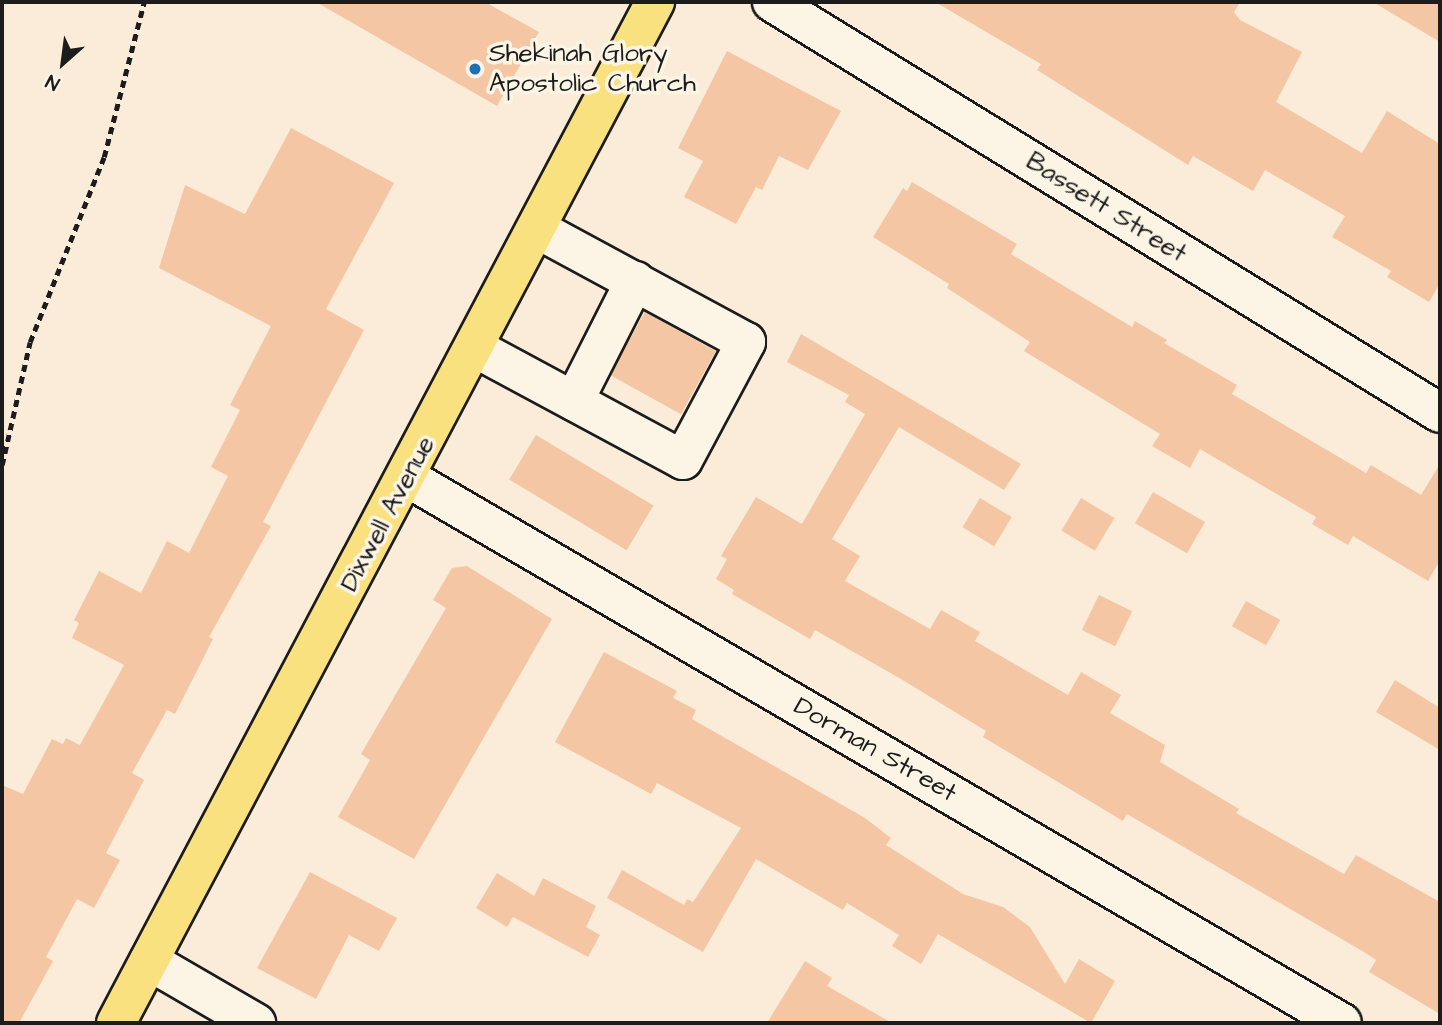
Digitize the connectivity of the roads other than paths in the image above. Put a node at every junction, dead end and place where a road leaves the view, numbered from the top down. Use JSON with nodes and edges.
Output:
{"nodes":[{"id":1,"x":655,"y":2,"type":"edge"},
{"id":2,"x":772,"y":2,"type":"edge"},
{"id":3,"x":537,"y":229,"type":"junction"},
{"id":4,"x":635,"y":281,"type":"junction"},
{"id":5,"x":475,"y":348,"type":"junction"},
{"id":6,"x":573,"y":401,"type":"junction"},
{"id":7,"x":1440,"y":414,"type":"edge"},
{"id":8,"x":408,"y":478,"type":"junction"},
{"id":9,"x":149,"y":961,"type":"junction"},
{"id":10,"x":116,"y":1023,"type":"edge"},
{"id":11,"x":256,"y":1023,"type":"edge"},
{"id":12,"x":1342,"y":1023,"type":"edge"}],
"edges":[{"from":1,"to":3,"type":"main road","name":"Dixwell Avenue"},
{"from":2,"to":7,"type":"street","name":"Bassett Street"},
{"from":3,"to":4,"type":"street"},
{"from":3,"to":5,"type":"main road","name":"Dixwell Avenue"},
{"from":4,"to":6,"type":"street"},
{"from":4,"to":6,"type":"street"},
{"from":5,"to":6,"type":"street"},
{"from":5,"to":8,"type":"main road","name":"Dixwell Avenue"},
{"from":8,"to":9,"type":"main road","name":"Dixwell Avenue"},
{"from":8,"to":12,"type":"street","name":"Dorman Street"},
{"from":9,"to":10,"type":"main road","name":"Dixwell Avenue"},
{"from":9,"to":11,"type":"street"}]}
